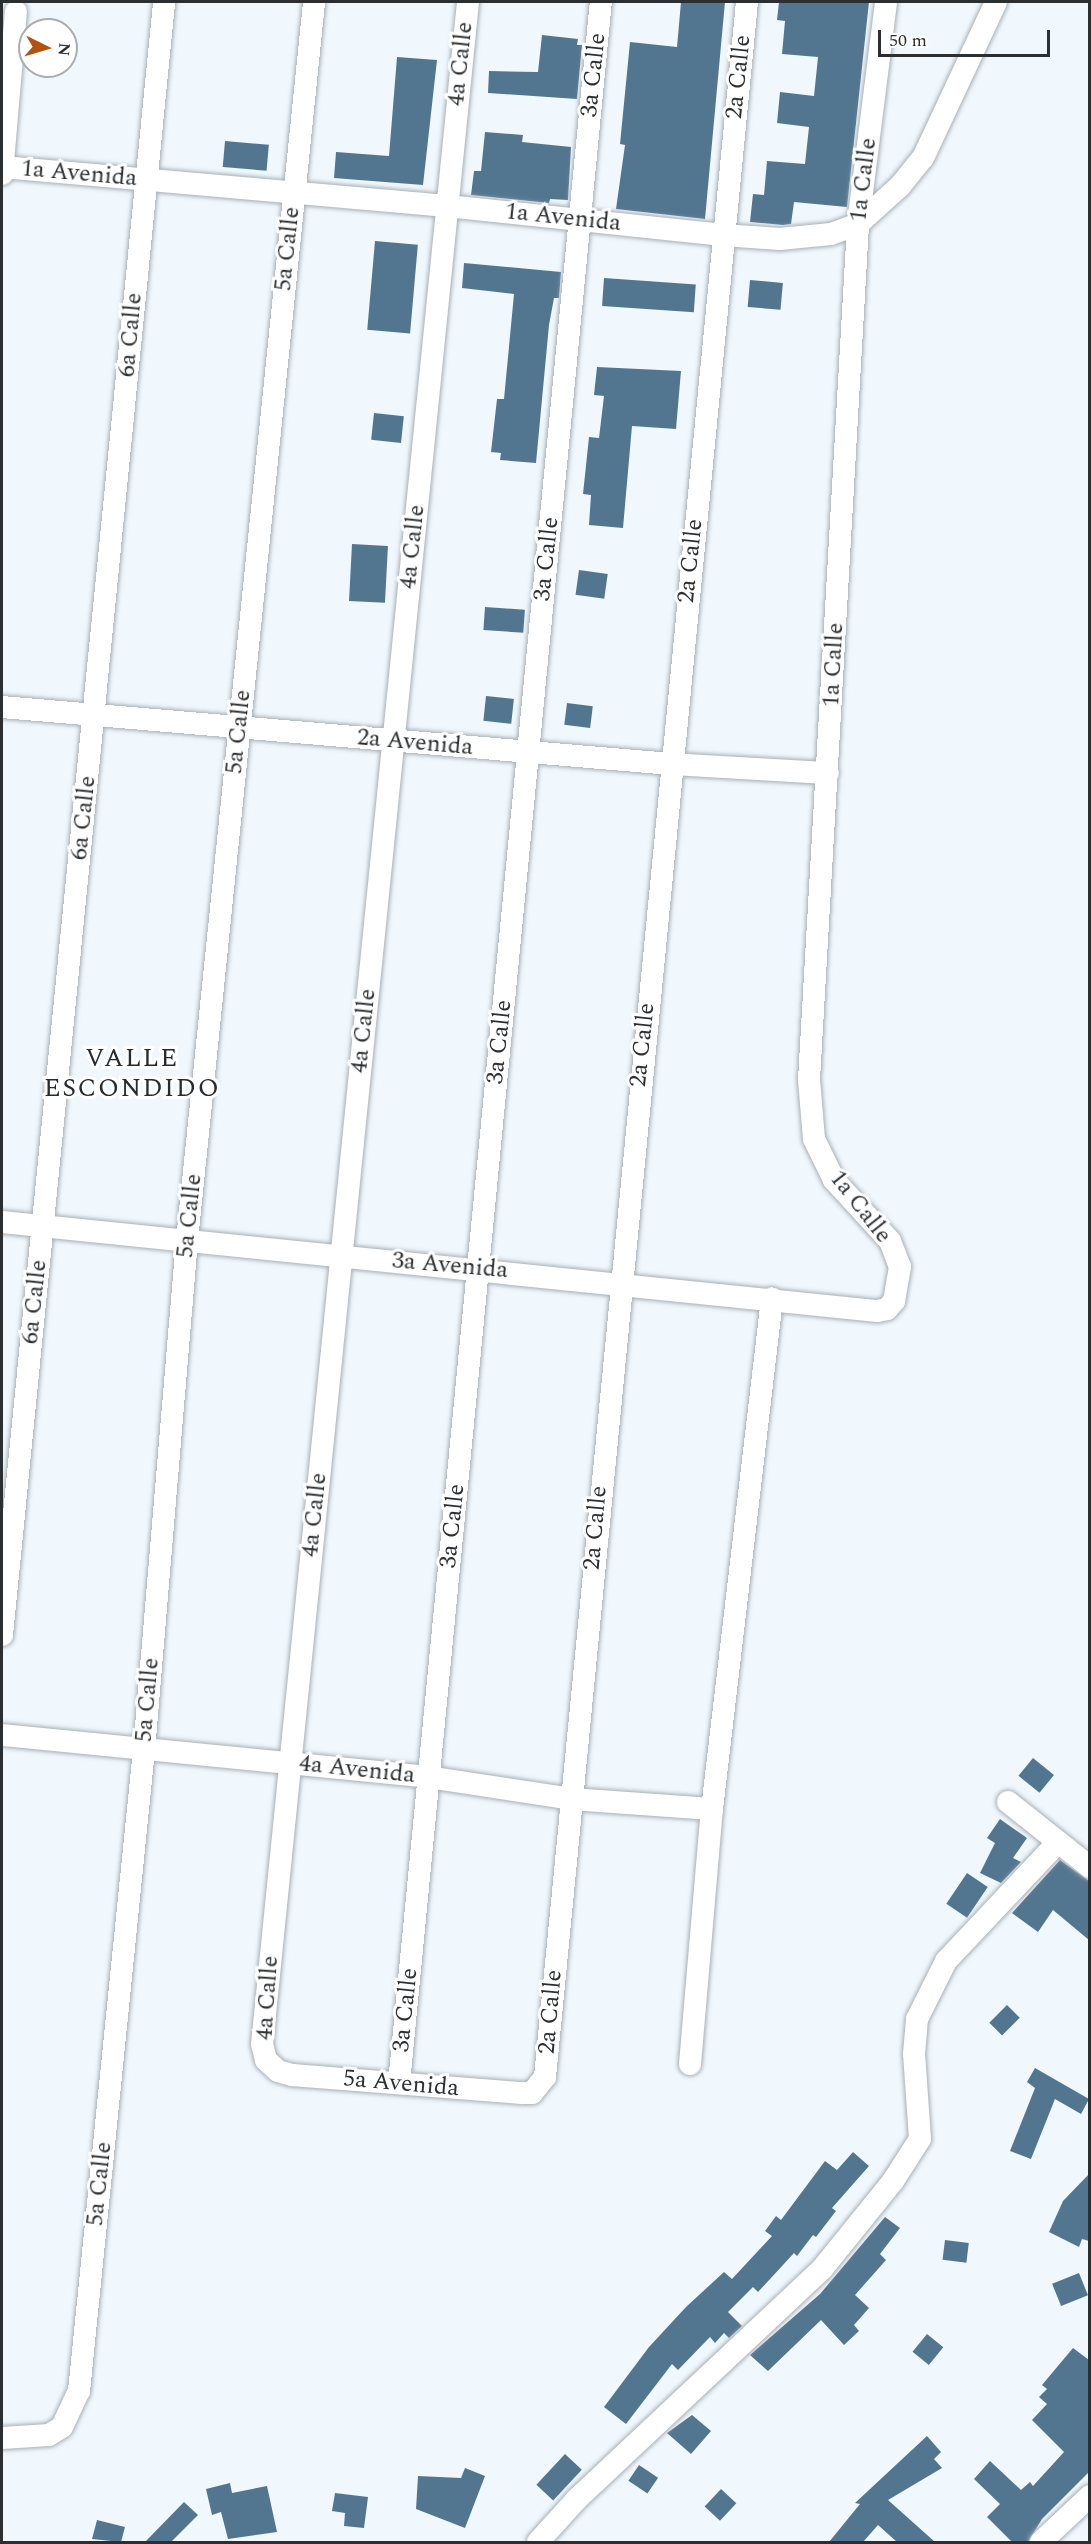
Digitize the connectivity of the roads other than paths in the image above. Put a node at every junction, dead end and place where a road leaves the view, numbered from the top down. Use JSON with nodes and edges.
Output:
{"nodes":[{"id":1,"x":164,"y":2,"type":"edge"},
{"id":2,"x":314,"y":2,"type":"edge"},
{"id":3,"x":468,"y":2,"type":"edge"},
{"id":4,"x":601,"y":2,"type":"edge"},
{"id":5,"x":747,"y":2,"type":"edge"},
{"id":6,"x":886,"y":2,"type":"edge"},
{"id":7,"x":996,"y":2,"type":"edge"},
{"id":8,"x":16,"y":12,"type":"dead end"},
{"id":9,"x":2,"y":167,"type":"edge"},
{"id":10,"x":2,"y":174,"type":"edge"},
{"id":11,"x":145,"y":180,"type":"junction"},
{"id":12,"x":293,"y":193,"type":"junction"},
{"id":13,"x":447,"y":206,"type":"junction"},
{"id":14,"x":580,"y":221,"type":"junction"},
{"id":15,"x":858,"y":224,"type":"junction"},
{"id":16,"x":723,"y":235,"type":"junction"},
{"id":17,"x":2,"y":707,"type":"edge"},
{"id":18,"x":95,"y":715,"type":"junction"},
{"id":19,"x":239,"y":728,"type":"junction"},
{"id":20,"x":393,"y":741,"type":"junction"},
{"id":21,"x":528,"y":752,"type":"junction"},
{"id":22,"x":671,"y":764,"type":"junction"},
{"id":23,"x":828,"y":772,"type":"junction"},
{"id":24,"x":2,"y":1222,"type":"edge"},
{"id":25,"x":43,"y":1226,"type":"junction"},
{"id":26,"x":188,"y":1240,"type":"junction"},
{"id":27,"x":341,"y":1256,"type":"junction"},
{"id":28,"x":478,"y":1269,"type":"junction"},
{"id":29,"x":620,"y":1283,"type":"junction"},
{"id":30,"x":772,"y":1299,"type":"junction"},
{"id":31,"x":894,"y":1301,"type":"joint"},
{"id":32,"x":2,"y":1635,"type":"edge"},
{"id":33,"x":2,"y":1735,"type":"edge"},
{"id":34,"x":144,"y":1749,"type":"junction"},
{"id":35,"x":290,"y":1764,"type":"junction"},
{"id":36,"x":428,"y":1777,"type":"junction"},
{"id":37,"x":571,"y":1799,"type":"junction"},
{"id":38,"x":1008,"y":1802,"type":"dead end"},
{"id":39,"x":712,"y":1809,"type":"junction"},
{"id":40,"x":1058,"y":1842,"type":"junction"},
{"id":41,"x":1089,"y":1867,"type":"edge"},
{"id":42,"x":266,"y":2060,"type":"joint"},
{"id":43,"x":690,"y":2064,"type":"dead end"},
{"id":44,"x":399,"y":2083,"type":"junction"},
{"id":45,"x":540,"y":2087,"type":"joint"},
{"id":46,"x":2,"y":2438,"type":"edge"},
{"id":47,"x":1089,"y":2496,"type":"edge"},
{"id":48,"x":538,"y":2542,"type":"edge"},
{"id":49,"x":1041,"y":2542,"type":"edge"}],
"edges":[{"from":1,"to":11,"type":"street","name":"6a Calle"},
{"from":2,"to":12,"type":"street","name":"5a Calle"},
{"from":3,"to":13,"type":"street","name":"4a Calle"},
{"from":4,"to":14,"type":"street","name":"3a Calle"},
{"from":5,"to":16,"type":"street","name":"2a Calle"},
{"from":6,"to":15,"type":"street","name":"1a Calle"},
{"from":7,"to":15,"type":"street","name":"1a Avenida"},
{"from":8,"to":9,"type":"street"},
{"from":9,"to":10,"type":"street"},
{"from":9,"to":11,"type":"street","name":"1a Avenida"},
{"from":11,"to":12,"type":"street","name":"1a Avenida"},
{"from":11,"to":18,"type":"street","name":"6a Calle"},
{"from":12,"to":13,"type":"street","name":"1a Avenida"},
{"from":12,"to":19,"type":"street","name":"5a Calle"},
{"from":13,"to":14,"type":"street","name":"1a Avenida"},
{"from":13,"to":20,"type":"street","name":"4a Calle"},
{"from":14,"to":16,"type":"street","name":"1a Avenida"},
{"from":14,"to":21,"type":"street","name":"3a Calle"},
{"from":15,"to":16,"type":"street","name":"1a Avenida"},
{"from":15,"to":23,"type":"street","name":"1a Calle"},
{"from":16,"to":22,"type":"street","name":"2a Calle"},
{"from":17,"to":18,"type":"street","name":"2a Avenida"},
{"from":18,"to":19,"type":"street","name":"2a Avenida"},
{"from":18,"to":25,"type":"street","name":"6a Calle"},
{"from":19,"to":20,"type":"street","name":"2a Avenida"},
{"from":19,"to":26,"type":"street","name":"5a Calle"},
{"from":20,"to":21,"type":"street","name":"2a Avenida"},
{"from":20,"to":27,"type":"street","name":"4a Calle"},
{"from":21,"to":22,"type":"street","name":"2a Avenida"},
{"from":21,"to":28,"type":"street","name":"3a Calle"},
{"from":22,"to":23,"type":"street","name":"2a Avenida"},
{"from":22,"to":29,"type":"street","name":"2a Calle"},
{"from":23,"to":31,"type":"street","name":"1a Calle"},
{"from":24,"to":25,"type":"street","name":"3a Avenida"},
{"from":25,"to":26,"type":"street","name":"3a Avenida"},
{"from":25,"to":32,"type":"street","name":"6a Calle"},
{"from":26,"to":27,"type":"street","name":"3a Avenida"},
{"from":26,"to":34,"type":"street","name":"5a Calle"},
{"from":27,"to":28,"type":"street","name":"3a Avenida"},
{"from":27,"to":35,"type":"street","name":"4a Calle"},
{"from":28,"to":29,"type":"street","name":"3a Avenida"},
{"from":28,"to":36,"type":"street","name":"3a Calle"},
{"from":29,"to":30,"type":"street","name":"3a Avenida"},
{"from":29,"to":37,"type":"street","name":"2a Calle"},
{"from":30,"to":31,"type":"street","name":"3a Avenida"},
{"from":30,"to":39,"type":"street"},
{"from":33,"to":34,"type":"street","name":"4a Avenida"},
{"from":34,"to":35,"type":"street","name":"4a Avenida"},
{"from":34,"to":46,"type":"street","name":"5a Calle"},
{"from":35,"to":36,"type":"street","name":"4a Avenida"},
{"from":35,"to":42,"type":"street","name":"4a Calle"},
{"from":36,"to":37,"type":"street","name":"4a Avenida"},
{"from":36,"to":44,"type":"street","name":"3a Calle"},
{"from":37,"to":39,"type":"street","name":"4a Avenida"},
{"from":37,"to":45,"type":"street","name":"2a Calle"},
{"from":38,"to":40,"type":"street"},
{"from":39,"to":43,"type":"street"},
{"from":40,"to":41,"type":"street"},
{"from":40,"to":48,"type":"street"},
{"from":42,"to":44,"type":"street","name":"5a Avenida"},
{"from":44,"to":45,"type":"street","name":"5a Avenida"},
{"from":47,"to":49,"type":"street"}]}
